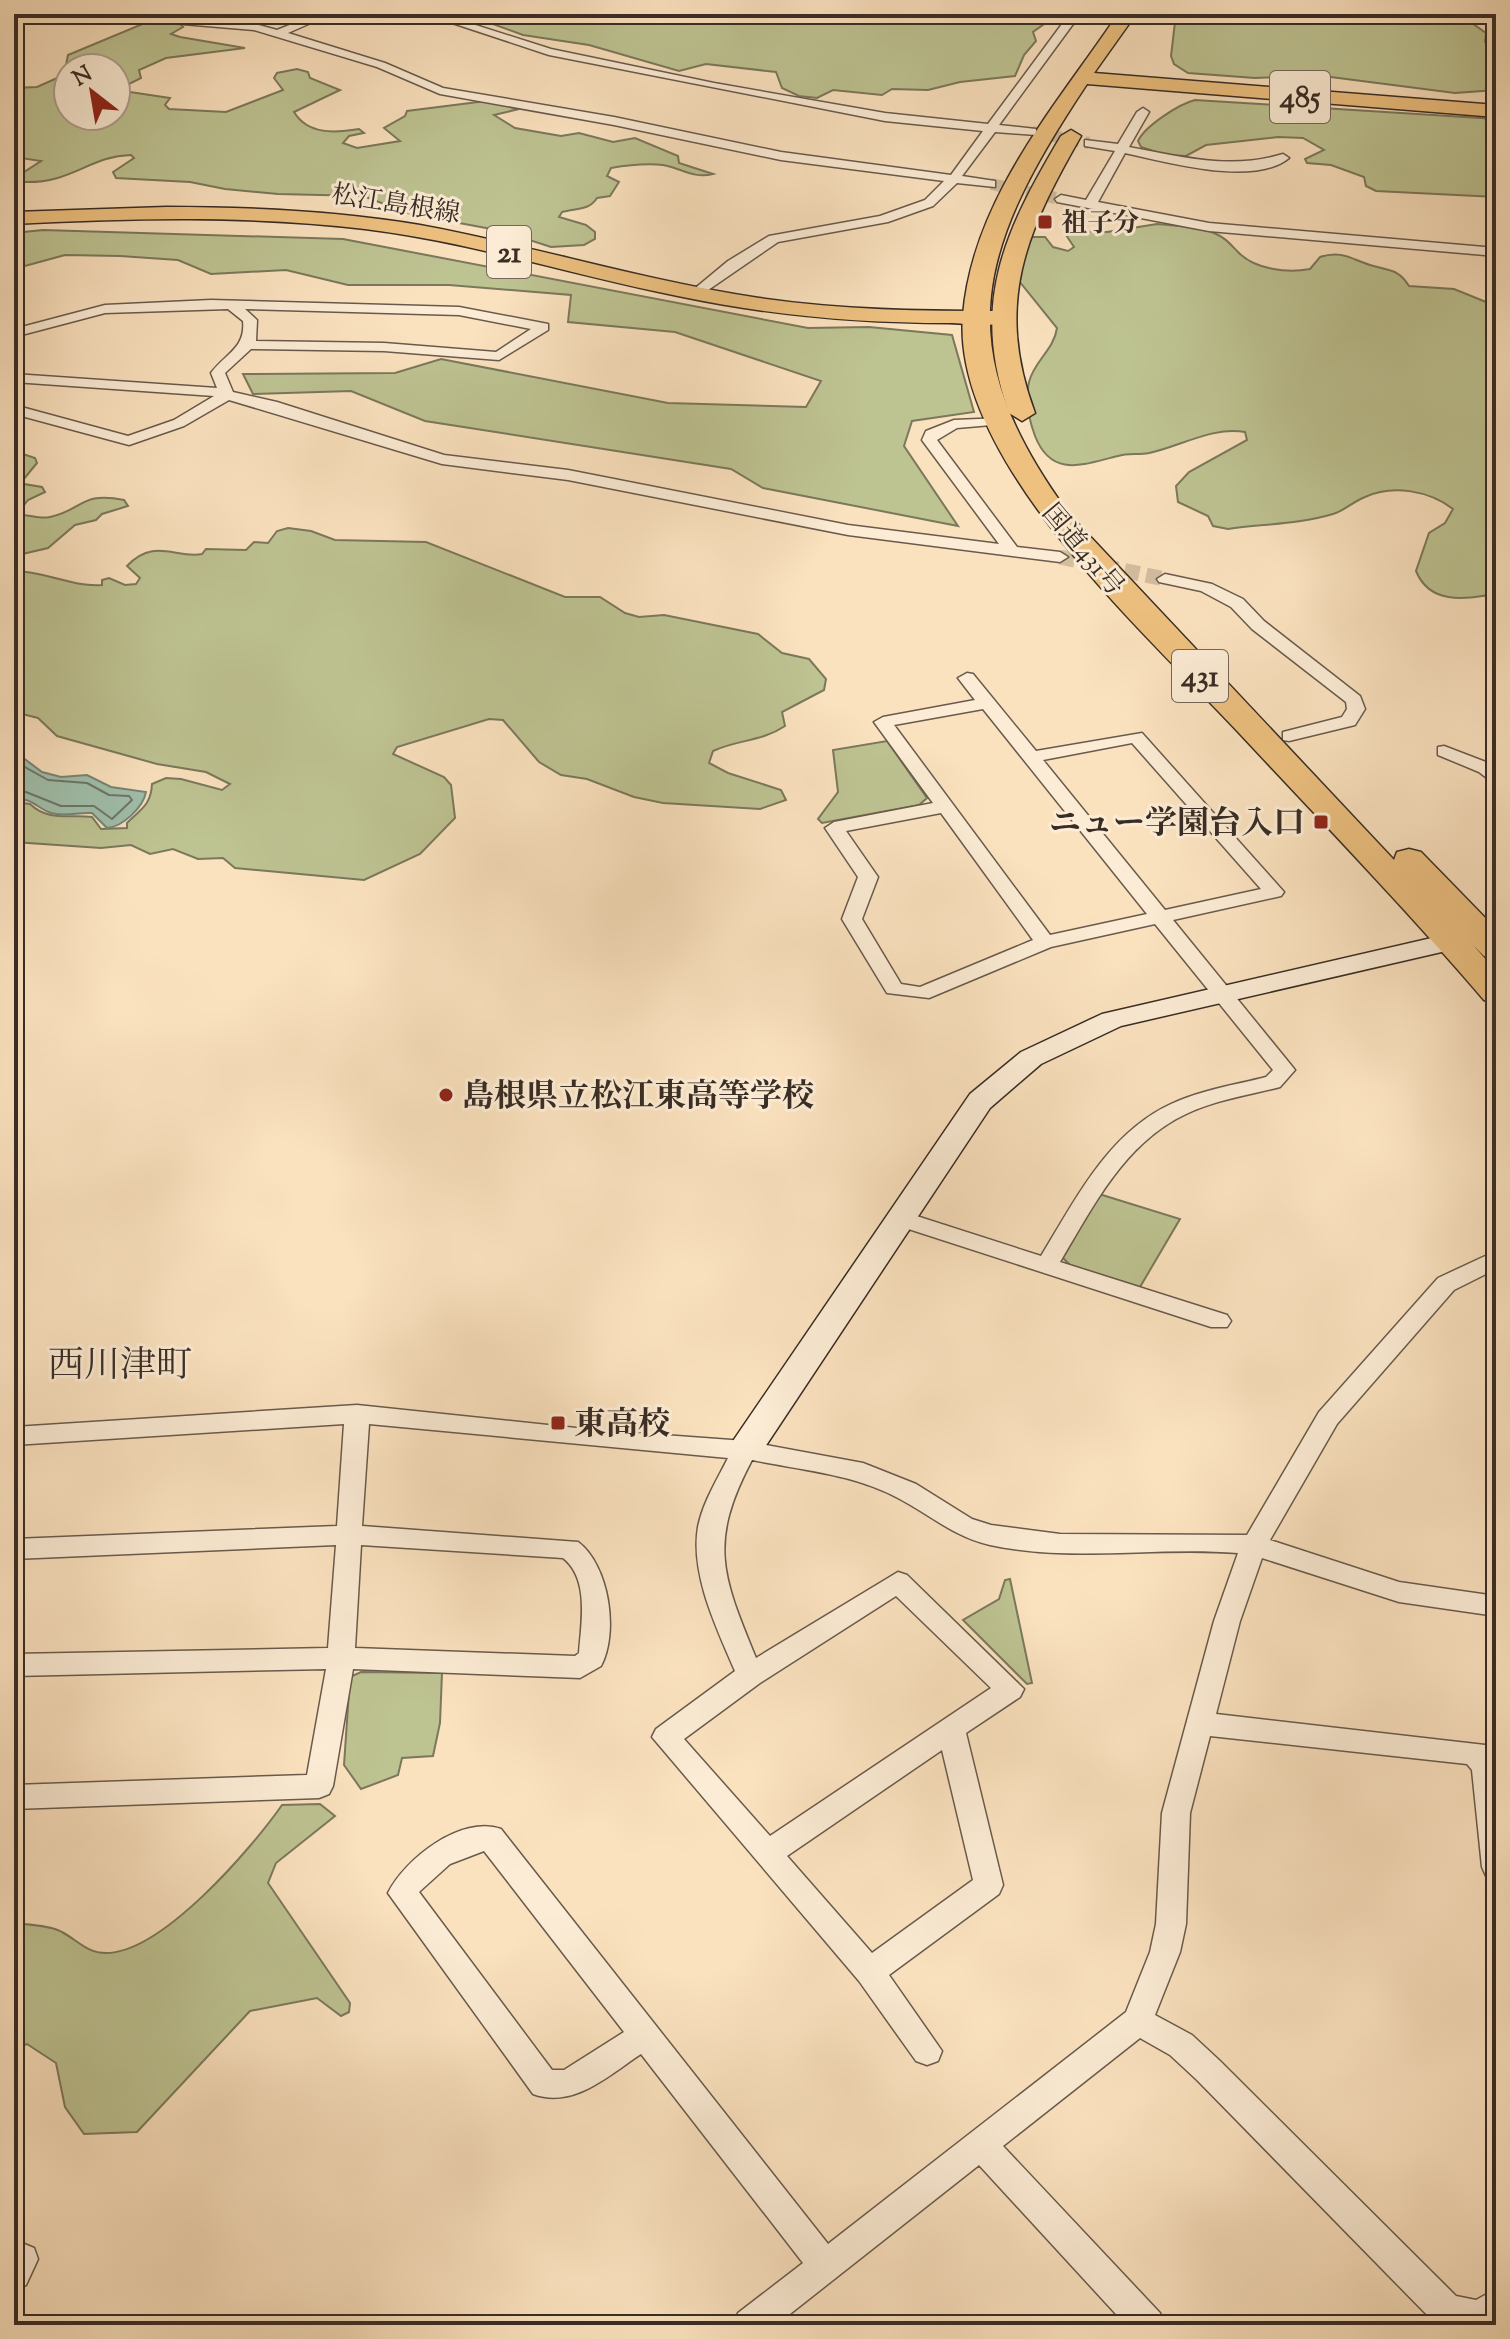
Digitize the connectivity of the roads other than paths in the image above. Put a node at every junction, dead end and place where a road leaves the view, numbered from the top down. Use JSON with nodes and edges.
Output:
{"nodes":[{"id":1,"x":142,"y":14,"type":"edge"},
{"id":2,"x":326,"y":14,"type":"edge"},
{"id":3,"x":430,"y":14,"type":"edge"},
{"id":4,"x":1146,"y":14,"type":"edge"},
{"id":5,"x":1125,"y":17,"type":"edge"},
{"id":6,"x":277,"y":34,"type":"junction"},
{"id":7,"x":1080,"y":78,"type":"junction"},
{"id":8,"x":1104,"y":80,"type":"junction"},
{"id":9,"x":1496,"y":111,"type":"edge"},
{"id":10,"x":1143,"y":112,"type":"dead end"},
{"id":11,"x":990,"y":127,"type":"junction"},
{"id":12,"x":1032,"y":132,"type":"tunnel mouth"},
{"id":13,"x":1089,"y":143,"type":"tunnel mouth"},
{"id":14,"x":1283,"y":158,"type":"dead end"},
{"id":15,"x":954,"y":179,"type":"junction"},
{"id":16,"x":991,"y":184,"type":"tunnel mouth"},
{"id":17,"x":1061,"y":199,"type":"tunnel mouth"},
{"id":18,"x":1089,"y":206,"type":"junction"},
{"id":19,"x":14,"y":218,"type":"edge"},
{"id":20,"x":1496,"y":252,"type":"edge"},
{"id":21,"x":698,"y":293,"type":"junction"},
{"id":22,"x":231,"y":304,"type":"junction"},
{"id":23,"x":988,"y":317,"type":"junction"},
{"id":24,"x":14,"y":333,"type":"edge"},
{"id":25,"x":249,"y":345,"type":"junction"},
{"id":26,"x":14,"y":378,"type":"edge"},
{"id":27,"x":227,"y":395,"type":"junction"},
{"id":28,"x":14,"y":409,"type":"edge"},
{"id":29,"x":998,"y":421,"type":"junction"},
{"id":30,"x":1011,"y":549,"type":"junction"},
{"id":31,"x":1060,"y":557,"type":"tunnel mouth"},
{"id":32,"x":1165,"y":579,"type":"tunnel mouth"},
{"id":33,"x":967,"y":678,"type":"dead end"},
{"id":34,"x":986,"y":703,"type":"junction"},
{"id":35,"x":1289,"y":736,"type":"junction"},
{"id":36,"x":1444,"y":751,"type":"dead end"},
{"id":37,"x":1033,"y":757,"type":"junction"},
{"id":38,"x":1496,"y":780,"type":"edge"},
{"id":39,"x":943,"y":807,"type":"junction"},
{"id":40,"x":1163,"y":918,"type":"junction"},
{"id":41,"x":1492,"y":938,"type":"edge"},
{"id":42,"x":1045,"y":942,"type":"junction"},
{"id":43,"x":1452,"y":942,"type":"junction"},
{"id":44,"x":1496,"y":993,"type":"edge"},
{"id":45,"x":1220,"y":995,"type":"junction"},
{"id":46,"x":901,"y":1219,"type":"junction"},
{"id":47,"x":1496,"y":1259,"type":"edge"},
{"id":48,"x":1046,"y":1266,"type":"junction"},
{"id":49,"x":1219,"y":1321,"type":"dead end"},
{"id":50,"x":357,"y":1414,"type":"junction"},
{"id":51,"x":14,"y":1436,"type":"edge"},
{"id":52,"x":745,"y":1450,"type":"junction"},
{"id":53,"x":352,"y":1535,"type":"junction"},
{"id":54,"x":1254,"y":1545,"type":"junction"},
{"id":55,"x":14,"y":1549,"type":"edge"},
{"id":56,"x":1496,"y":1606,"type":"edge"},
{"id":57,"x":341,"y":1658,"type":"junction"},
{"id":58,"x":14,"y":1665,"type":"edge"},
{"id":59,"x":750,"y":1675,"type":"junction"},
{"id":60,"x":1201,"y":1724,"type":"junction"},
{"id":61,"x":951,"y":1729,"type":"junction"},
{"id":62,"x":14,"y":1797,"type":"edge"},
{"id":63,"x":1494,"y":1812,"type":"edge"},
{"id":64,"x":768,"y":1853,"type":"junction"},
{"id":65,"x":1496,"y":1867,"type":"edge"},
{"id":66,"x":870,"y":1972,"type":"junction"},
{"id":67,"x":1138,"y":2021,"type":"junction"},
{"id":68,"x":644,"y":2036,"type":"junction"},
{"id":69,"x":927,"y":2051,"type":"dead end"},
{"id":70,"x":982,"y":2146,"type":"junction"},
{"id":71,"x":825,"y":2266,"type":"junction"},
{"id":72,"x":1496,"y":2305,"type":"edge"},
{"id":73,"x":750,"y":2325,"type":"edge"},
{"id":74,"x":1148,"y":2325,"type":"edge"}],
"edges":[{"from":1,"to":6,"type":"street"},
{"from":2,"to":6,"type":"street"},
{"from":3,"to":11,"type":"street"},
{"from":4,"to":8,"type":"highway","name":"国道431号","number":"431"},
{"from":5,"to":7,"type":"highway","name":"国道431号","number":"431"},
{"from":5,"to":11,"type":"street"},
{"from":6,"to":15,"type":"street"},
{"from":7,"to":8,"type":"highway","number":"485"},
{"from":7,"to":23,"type":"highway","name":"国道431号","number":"431"},
{"from":8,"to":9,"type":"highway","number":"485"},
{"from":8,"to":23,"type":"highway","name":"国道431号","number":"431"},
{"from":10,"to":18,"type":"street"},
{"from":11,"to":12,"type":"street"},
{"from":11,"to":15,"type":"street"},
{"from":13,"to":14,"type":"street"},
{"from":15,"to":16,"type":"street"},
{"from":15,"to":21,"type":"street"},
{"from":17,"to":18,"type":"street"},
{"from":18,"to":20,"type":"street"},
{"from":19,"to":21,"type":"main road","name":"松江島根線","number":"21"},
{"from":21,"to":23,"type":"main road","name":"松江島根線","number":"21"},
{"from":22,"to":24,"type":"street"},
{"from":22,"to":25,"type":"street"},
{"from":22,"to":25,"type":"street"},
{"from":23,"to":29,"type":"highway","name":"国道431号","number":"431"},
{"from":23,"to":35,"type":"highway","name":"国道431号","number":"431"},
{"from":25,"to":27,"type":"street"},
{"from":26,"to":27,"type":"street"},
{"from":27,"to":28,"type":"street"},
{"from":27,"to":30,"type":"street"},
{"from":29,"to":30,"type":"street"},
{"from":29,"to":43,"type":"highway","name":"国道431号","number":"431"},
{"from":30,"to":31,"type":"street"},
{"from":32,"to":35,"type":"street"},
{"from":33,"to":34,"type":"street"},
{"from":34,"to":37,"type":"street"},
{"from":34,"to":39,"type":"street"},
{"from":35,"to":41,"type":"highway","name":"国道431号","number":"431"},
{"from":36,"to":38,"type":"street"},
{"from":37,"to":40,"type":"street"},
{"from":37,"to":40,"type":"street"},
{"from":39,"to":42,"type":"street"},
{"from":39,"to":42,"type":"street"},
{"from":40,"to":42,"type":"street"},
{"from":40,"to":45,"type":"street"},
{"from":41,"to":43,"type":"street"},
{"from":43,"to":44,"type":"highway","name":"国道431号","number":"431"},
{"from":43,"to":45,"type":"street"},
{"from":45,"to":46,"type":"street"},
{"from":45,"to":48,"type":"street"},
{"from":46,"to":48,"type":"street"},
{"from":46,"to":52,"type":"street"},
{"from":47,"to":54,"type":"street"},
{"from":48,"to":49,"type":"street"},
{"from":50,"to":51,"type":"street"},
{"from":50,"to":52,"type":"street"},
{"from":50,"to":53,"type":"street"},
{"from":52,"to":54,"type":"street"},
{"from":52,"to":59,"type":"street"},
{"from":53,"to":55,"type":"street"},
{"from":53,"to":57,"type":"street"},
{"from":53,"to":57,"type":"street"},
{"from":54,"to":56,"type":"street"},
{"from":54,"to":60,"type":"street"},
{"from":57,"to":58,"type":"street"},
{"from":57,"to":62,"type":"street"},
{"from":59,"to":61,"type":"street"},
{"from":59,"to":64,"type":"street"},
{"from":60,"to":63,"type":"street"},
{"from":60,"to":67,"type":"street"},
{"from":61,"to":64,"type":"street"},
{"from":61,"to":66,"type":"street"},
{"from":63,"to":65,"type":"street"},
{"from":64,"to":66,"type":"street"},
{"from":66,"to":69,"type":"street"},
{"from":67,"to":70,"type":"street"},
{"from":67,"to":72,"type":"street"},
{"from":68,"to":68,"type":"street"},
{"from":68,"to":71,"type":"street"},
{"from":70,"to":71,"type":"street"},
{"from":70,"to":74,"type":"street"},
{"from":71,"to":73,"type":"street"}]}
